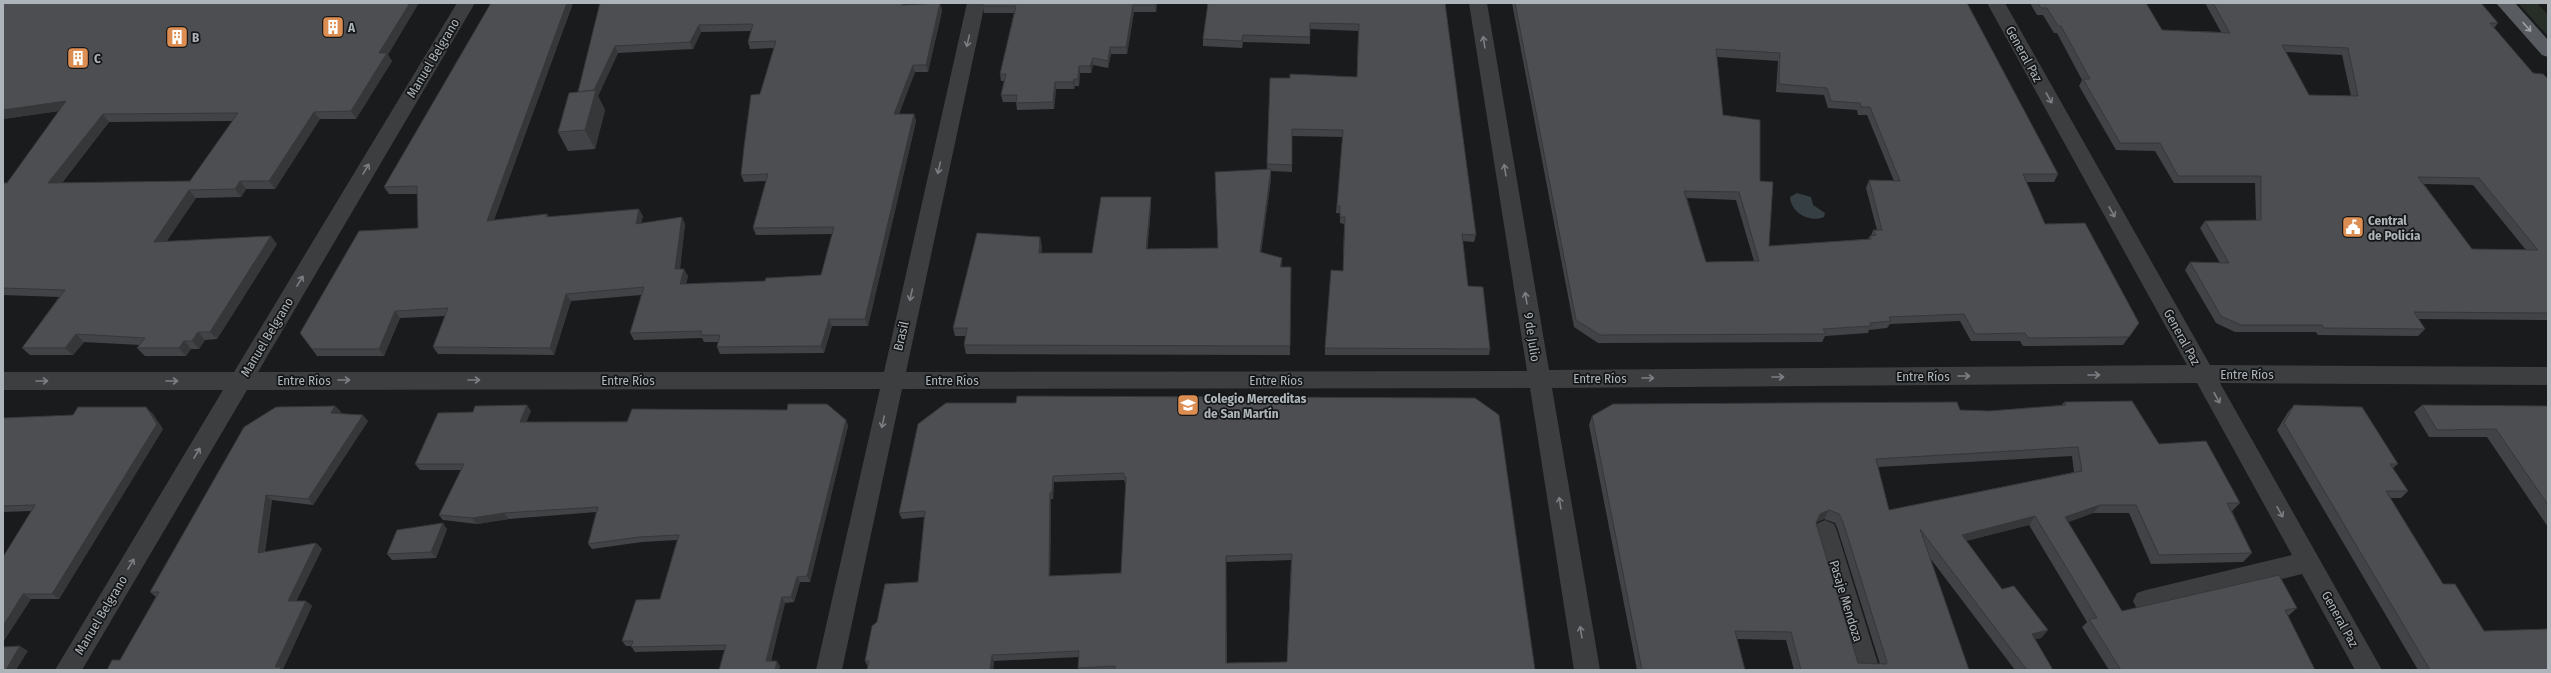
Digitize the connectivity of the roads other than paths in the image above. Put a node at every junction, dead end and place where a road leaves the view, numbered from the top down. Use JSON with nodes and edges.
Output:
{"nodes":[{"id":1,"x":466,"y":3,"type":"edge"},
{"id":2,"x":976,"y":3,"type":"edge"},
{"id":3,"x":1478,"y":3,"type":"edge"},
{"id":4,"x":1996,"y":3,"type":"edge"},
{"id":5,"x":2505,"y":3,"type":"edge"},
{"id":6,"x":2548,"y":51,"type":"edge"},
{"id":7,"x":2203,"y":374,"type":"junction"},
{"id":8,"x":2548,"y":376,"type":"edge"},
{"id":9,"x":1539,"y":378,"type":"junction"},
{"id":10,"x":240,"y":380,"type":"junction"},
{"id":11,"x":892,"y":380,"type":"junction"},
{"id":12,"x":3,"y":381,"type":"edge"},
{"id":13,"x":1825,"y":531,"type":"dead end"},
{"id":14,"x":2308,"y":562,"type":"junction"},
{"id":15,"x":2146,"y":601,"type":"dead end"},
{"id":16,"x":68,"y":670,"type":"edge"},
{"id":17,"x":829,"y":670,"type":"edge"},
{"id":18,"x":1587,"y":670,"type":"edge"},
{"id":19,"x":1867,"y":670,"type":"edge"},
{"id":20,"x":2369,"y":670,"type":"edge"}],
"edges":[{"from":10,"to":1,"type":"street","name":"Manuel Belgrano","one_way":true},
{"from":2,"to":11,"type":"street","name":"Brasil","one_way":true},
{"from":9,"to":3,"type":"street","name":"9 de Julio","one_way":true},
{"from":4,"to":7,"type":"street","name":"General Paz","one_way":true},
{"from":5,"to":6,"type":"main road","one_way":true},
{"from":7,"to":8,"type":"street","name":"Entre Ríos"},
{"from":9,"to":7,"type":"street","name":"Entre Ríos","one_way":true},
{"from":7,"to":14,"type":"street","name":"General Paz","one_way":true},
{"from":9,"to":11,"type":"street","name":"Entre Ríos"},
{"from":18,"to":9,"type":"street","name":"9 de Julio","one_way":true},
{"from":10,"to":11,"type":"street","name":"Entre Ríos","one_way":true},
{"from":12,"to":10,"type":"street","name":"Entre Ríos","one_way":true},
{"from":16,"to":10,"type":"street","name":"Manuel Belgrano","one_way":true},
{"from":11,"to":17,"type":"street","name":"Brasil","one_way":true},
{"from":13,"to":19,"type":"street","name":"Pasaje Mendoza"},
{"from":14,"to":15,"type":"street"},
{"from":14,"to":20,"type":"street","name":"General Paz"}]}
